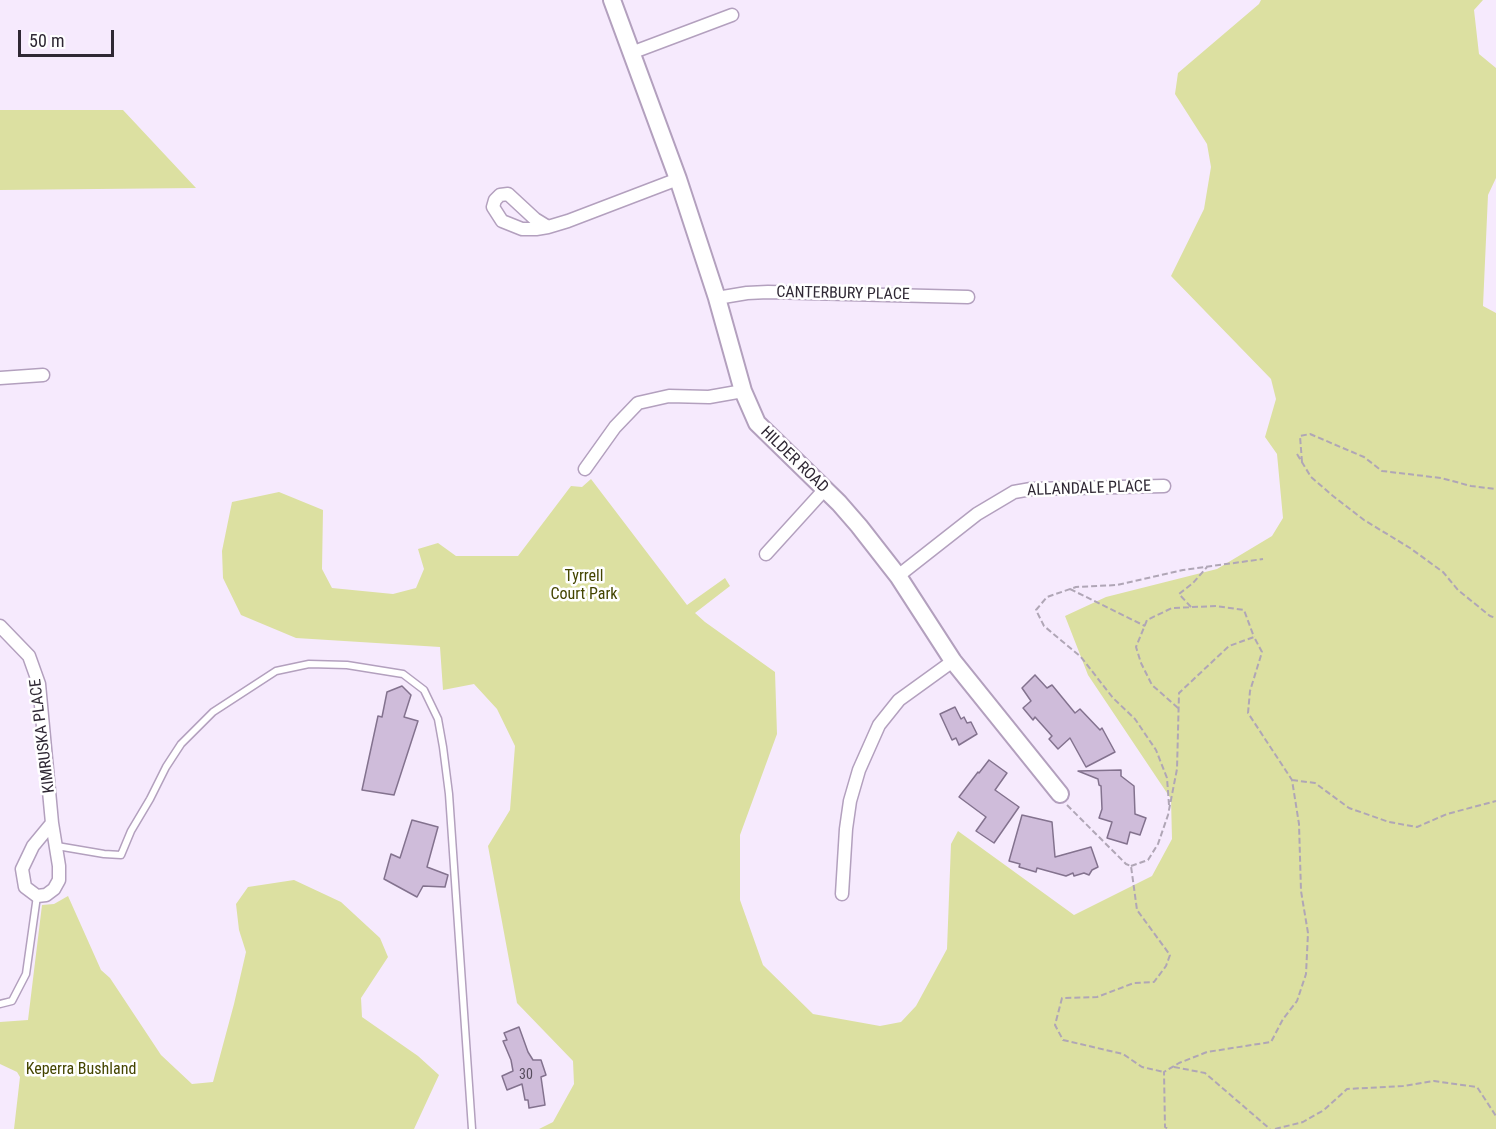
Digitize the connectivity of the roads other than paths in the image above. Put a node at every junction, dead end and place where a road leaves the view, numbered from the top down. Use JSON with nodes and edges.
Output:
{"nodes":[{"id":1,"x":612,"y":0,"type":"edge"},
{"id":2,"x":732,"y":15,"type":"dead end"},
{"id":3,"x":631,"y":53,"type":"junction"},
{"id":4,"x":678,"y":179,"type":"junction"},
{"id":5,"x":548,"y":227,"type":"dead end"},
{"id":6,"x":968,"y":297,"type":"dead end"},
{"id":7,"x":717,"y":298,"type":"junction"},
{"id":8,"x":43,"y":375,"type":"dead end"},
{"id":9,"x":0,"y":378,"type":"edge"},
{"id":10,"x":743,"y":391,"type":"junction"},
{"id":11,"x":585,"y":469,"type":"dead end"},
{"id":12,"x":1164,"y":486,"type":"dead end"},
{"id":13,"x":825,"y":489,"type":"junction"},
{"id":14,"x":766,"y":554,"type":"dead end"},
{"id":15,"x":898,"y":576,"type":"junction"},
{"id":16,"x":0,"y":626,"type":"edge"},
{"id":17,"x":953,"y":661,"type":"junction"},
{"id":18,"x":1060,"y":794,"type":"road end"},
{"id":19,"x":52,"y":823,"type":"junction"},
{"id":20,"x":57,"y":846,"type":"junction"},
{"id":21,"x":842,"y":894,"type":"dead end"},
{"id":22,"x":37,"y":896,"type":"junction"},
{"id":23,"x":0,"y":1004,"type":"edge"},
{"id":24,"x":472,"y":1129,"type":"edge"}],
"edges":[{"from":1,"to":3,"type":"street","name":"HILDER ROAD"},
{"from":2,"to":3,"type":"street"},
{"from":3,"to":4,"type":"street","name":"HILDER ROAD"},
{"from":4,"to":5,"type":"street"},
{"from":4,"to":7,"type":"street","name":"HILDER ROAD"},
{"from":6,"to":7,"type":"street","name":"CANTERBURY PLACE"},
{"from":7,"to":10,"type":"street","name":"HILDER ROAD"},
{"from":8,"to":9,"type":"street"},
{"from":10,"to":11,"type":"street"},
{"from":10,"to":13,"type":"street","name":"HILDER ROAD"},
{"from":12,"to":15,"type":"street","name":"ALLANDALE PLACE"},
{"from":13,"to":14,"type":"street"},
{"from":13,"to":15,"type":"street","name":"HILDER ROAD"},
{"from":15,"to":17,"type":"street","name":"HILDER ROAD"},
{"from":16,"to":19,"type":"street","name":"KIMRUSKA PLACE"},
{"from":17,"to":18,"type":"street","name":"HILDER ROAD"},
{"from":17,"to":21,"type":"street"},
{"from":19,"to":20,"type":"street","name":"KIMRUSKA PLACE"},
{"from":19,"to":22,"type":"street"},
{"from":20,"to":22,"type":"street","name":"KIMRUSKA PLACE"},
{"from":20,"to":24,"type":"lane"},
{"from":22,"to":23,"type":"lane"}]}
